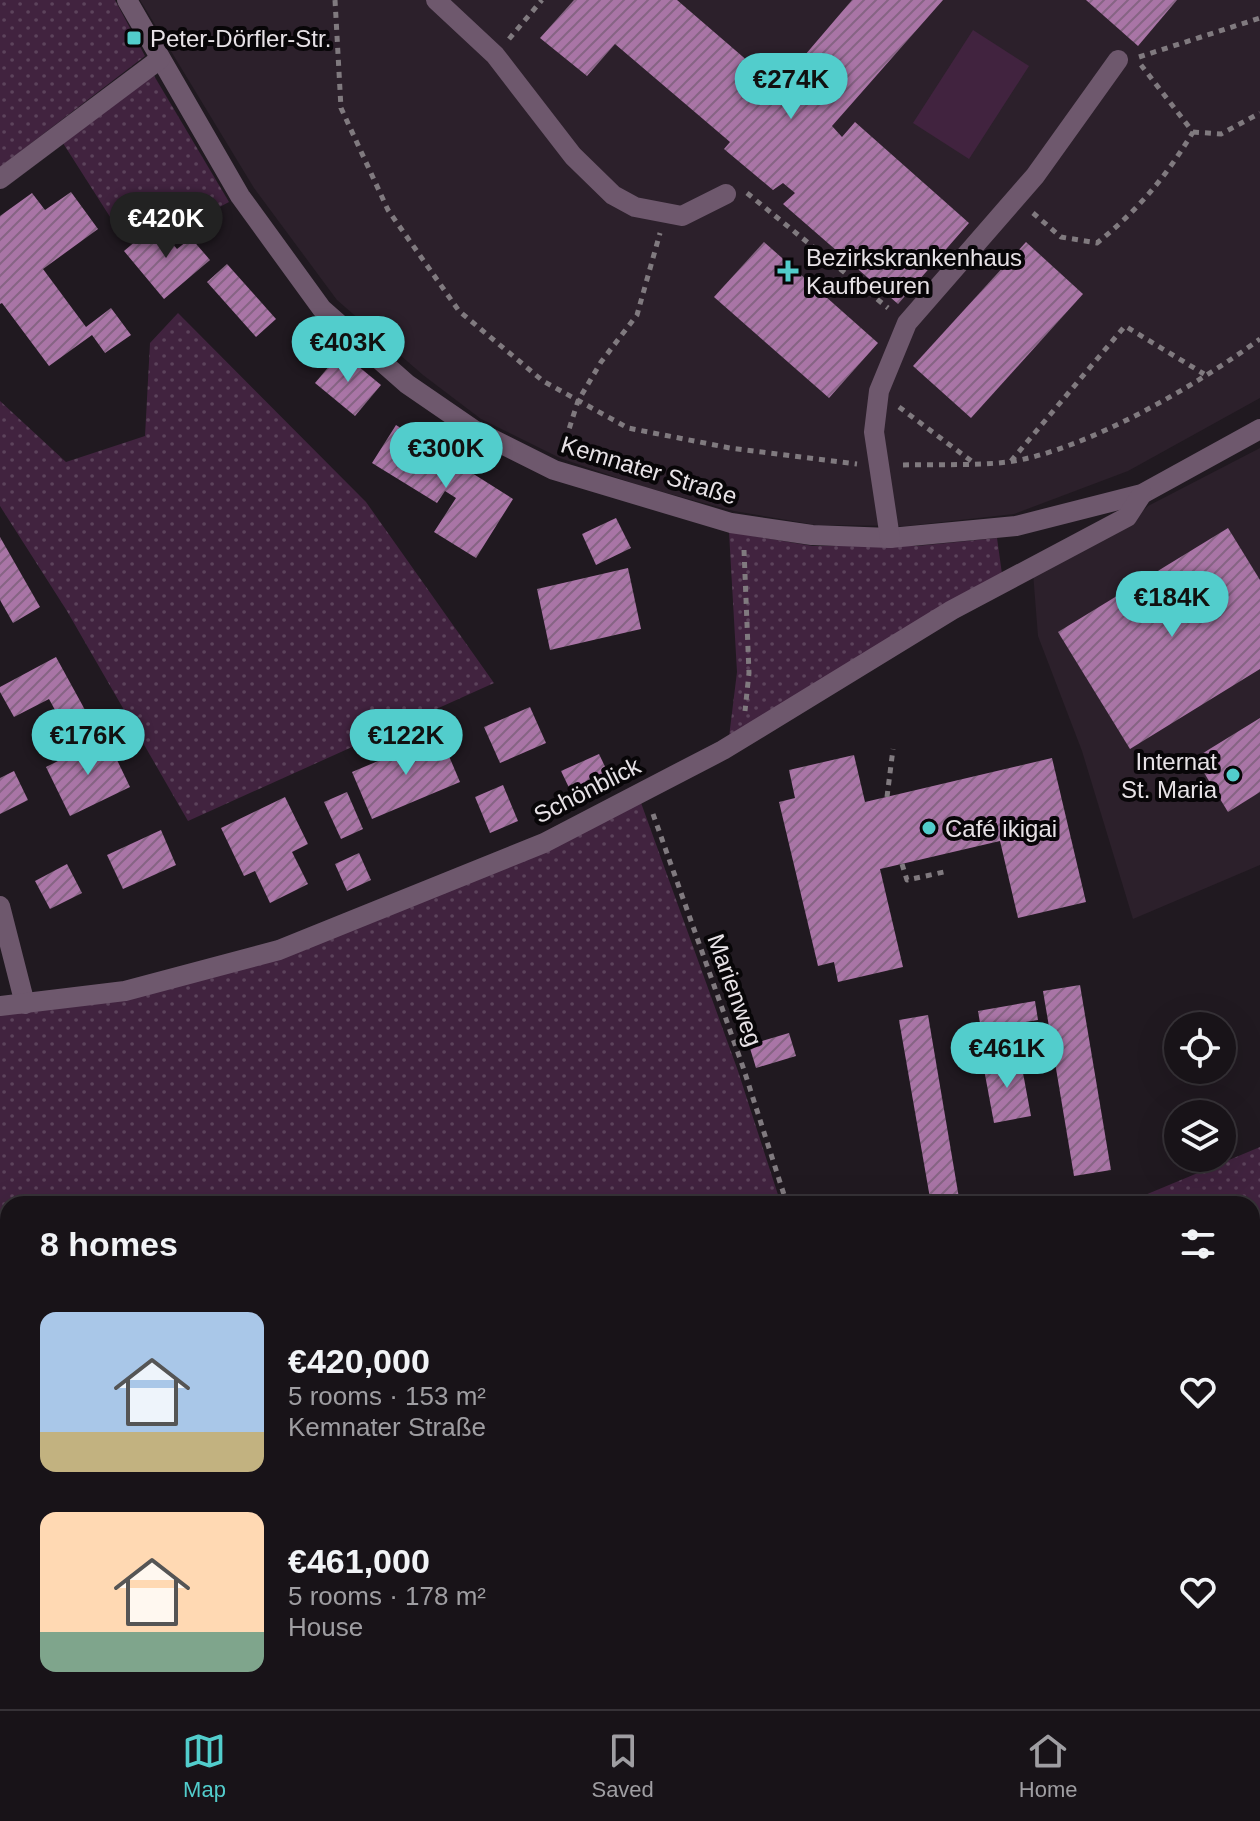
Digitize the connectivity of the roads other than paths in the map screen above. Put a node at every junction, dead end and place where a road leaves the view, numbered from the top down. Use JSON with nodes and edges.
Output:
{"nodes":[{"id":1,"x":127,"y":0,"type":"edge"},
{"id":2,"x":436,"y":0,"type":"edge"},
{"id":3,"x":160,"y":59,"type":"junction"},
{"id":4,"x":1127,"y":59,"type":"road end"},
{"id":5,"x":0,"y":179,"type":"edge"},
{"id":6,"x":726,"y":194,"type":"road end"},
{"id":7,"x":1260,"y":429,"type":"edge"},
{"id":8,"x":1142,"y":494,"type":"junction"},
{"id":9,"x":890,"y":538,"type":"junction"},
{"id":10,"x":0,"y":906,"type":"edge"},
{"id":11,"x":25,"y":1004,"type":"junction"},
{"id":12,"x":0,"y":1006,"type":"edge"}],
"edges":[{"from":1,"to":3,"type":"street","name":"Kemnater Straße"},
{"from":2,"to":6,"type":"street"},
{"from":3,"to":5,"type":"street"},
{"from":3,"to":9,"type":"street","name":"Kemnater Straße"},
{"from":4,"to":9,"type":"street"},
{"from":7,"to":8,"type":"street","name":"Kemnater Straße"},
{"from":8,"to":9,"type":"street","name":"Kemnater Straße"},
{"from":8,"to":11,"type":"street","name":"Schönblick"},
{"from":10,"to":11,"type":"street"},
{"from":11,"to":12,"type":"street","name":"Schönblick"}]}
